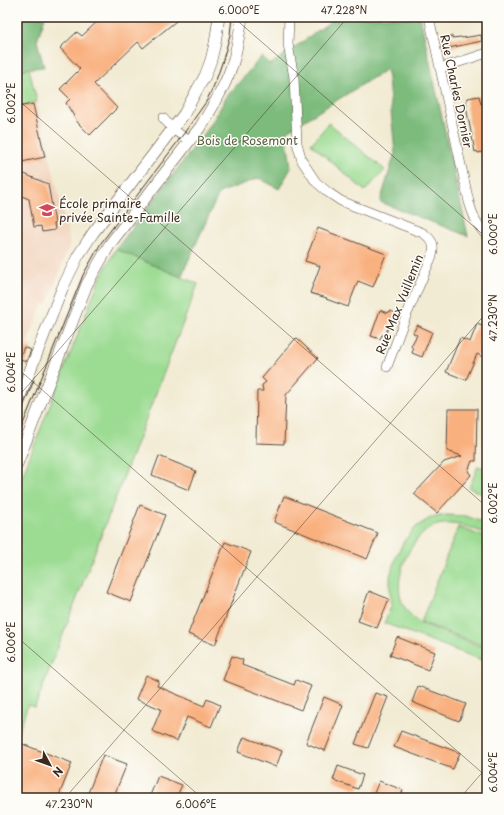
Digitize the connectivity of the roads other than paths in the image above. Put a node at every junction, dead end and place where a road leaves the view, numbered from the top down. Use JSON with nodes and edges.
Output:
{"nodes":[{"id":1,"x":219,"y":17,"type":"edge"},
{"id":2,"x":242,"y":17,"type":"edge"},
{"id":3,"x":289,"y":17,"type":"edge"},
{"id":4,"x":429,"y":17,"type":"edge"},
{"id":5,"x":487,"y":53,"type":"edge"},
{"id":6,"x":440,"y":68,"type":"junction"},
{"id":7,"x":163,"y":118,"type":"dead end"},
{"id":8,"x":173,"y":128,"type":"junction"},
{"id":9,"x":189,"y":141,"type":"junction"},
{"id":10,"x":487,"y":236,"type":"edge"},
{"id":11,"x":387,"y":367,"type":"dead end"},
{"id":12,"x":17,"y":404,"type":"edge"},
{"id":13,"x":17,"y":464,"type":"edge"}],
"edges":[{"from":1,"to":8,"type":"main road"},
{"from":2,"to":9,"type":"main road"},
{"from":3,"to":11,"type":"street","name":"Rue Max Vuillemin"},
{"from":4,"to":6,"type":"street","name":"Rue Charles Dornier"},
{"from":5,"to":6,"type":"street"},
{"from":6,"to":10,"type":"street","name":"Rue Charles Dornier"},
{"from":7,"to":8,"type":"street"},
{"from":8,"to":9,"type":"street"},
{"from":8,"to":12,"type":"main road"},
{"from":9,"to":13,"type":"main road"}]}
